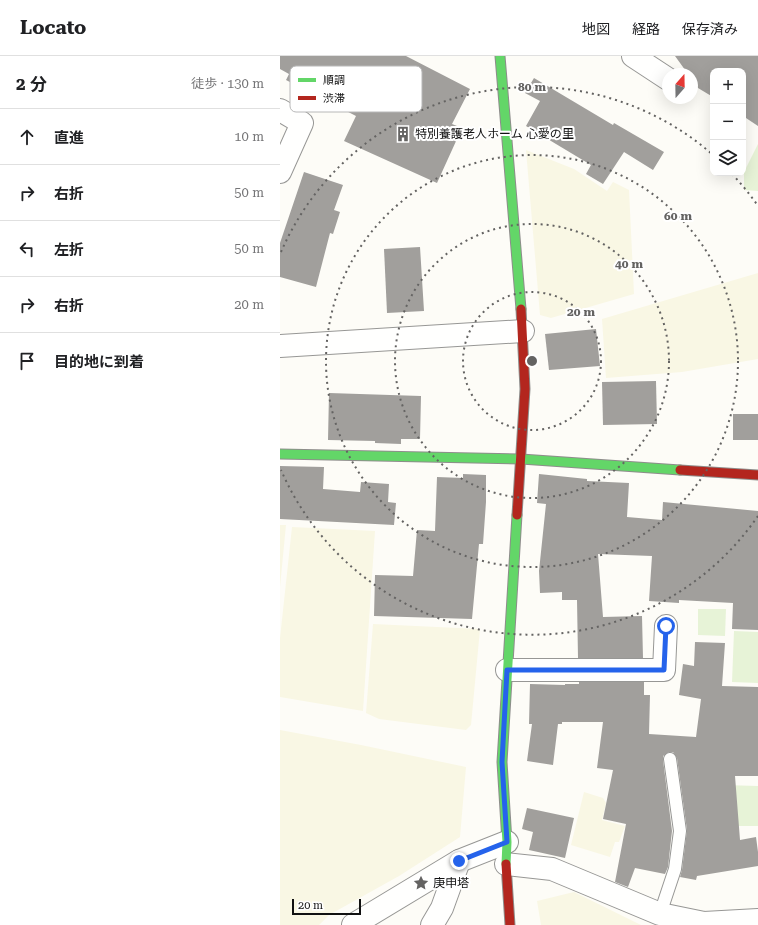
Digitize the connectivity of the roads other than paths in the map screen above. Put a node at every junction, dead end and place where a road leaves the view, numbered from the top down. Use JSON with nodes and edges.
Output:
{"nodes":[{"id":1,"x":632,"y":56,"type":"edge"},
{"id":2,"x":499,"y":57,"type":"edge"},
{"id":3,"x":662,"y":75,"type":"edge"},
{"id":4,"x":280,"y":110,"type":"edge"},
{"id":5,"x":280,"y":172,"type":"edge"},
{"id":6,"x":523,"y":331,"type":"junction"},
{"id":7,"x":280,"y":346,"type":"edge"},
{"id":8,"x":280,"y":454,"type":"edge"},
{"id":9,"x":522,"y":459,"type":"junction"},
{"id":10,"x":758,"y":475,"type":"edge"},
{"id":11,"x":666,"y":626,"type":"dead end"},
{"id":12,"x":507,"y":670,"type":"junction"},
{"id":13,"x":670,"y":759,"type":"dead end"},
{"id":14,"x":507,"y":842,"type":"junction"},
{"id":15,"x":459,"y":861,"type":"junction"},
{"id":16,"x":506,"y":864,"type":"junction"},
{"id":17,"x":660,"y":914,"type":"junction"},
{"id":18,"x":758,"y":920,"type":"edge"},
{"id":19,"x":353,"y":925,"type":"edge"},
{"id":20,"x":432,"y":925,"type":"edge"},
{"id":21,"x":510,"y":925,"type":"edge"}],
"edges":[{"from":1,"to":3,"type":"street"},
{"from":2,"to":6,"type":"street"},
{"from":4,"to":5,"type":"street"},
{"from":6,"to":7,"type":"street"},
{"from":6,"to":9,"type":"street"},
{"from":8,"to":9,"type":"street"},
{"from":9,"to":10,"type":"street"},
{"from":9,"to":12,"type":"street"},
{"from":11,"to":12,"type":"street"},
{"from":12,"to":14,"type":"street"},
{"from":13,"to":17,"type":"lane"},
{"from":14,"to":15,"type":"street"},
{"from":14,"to":16,"type":"street"},
{"from":15,"to":19,"type":"street"},
{"from":15,"to":20,"type":"street"},
{"from":16,"to":17,"type":"street"},
{"from":16,"to":21,"type":"street"},
{"from":17,"to":18,"type":"street"}]}
